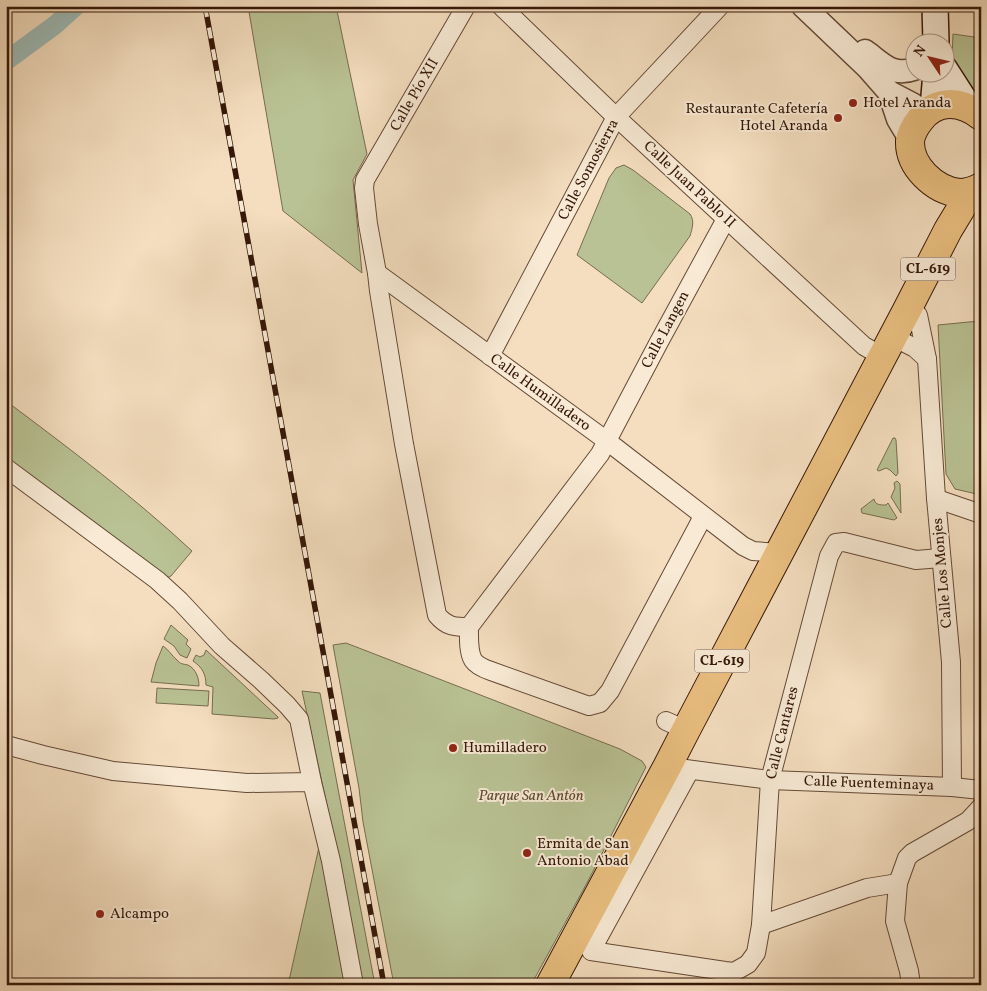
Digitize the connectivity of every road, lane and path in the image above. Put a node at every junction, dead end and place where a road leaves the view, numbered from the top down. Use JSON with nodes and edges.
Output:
{"nodes":[{"id":1,"x":466,"y":6,"type":"edge"},
{"id":2,"x":501,"y":6,"type":"edge"},
{"id":3,"x":720,"y":6,"type":"edge"},
{"id":4,"x":803,"y":6,"type":"edge"},
{"id":5,"x":935,"y":6,"type":"edge"},
{"id":6,"x":936,"y":32,"type":"edge"},
{"id":7,"x":835,"y":36,"type":"junction"},
{"id":8,"x":904,"y":72,"type":"edge"},
{"id":9,"x":934,"y":82,"type":"edge"},
{"id":10,"x":954,"y":82,"type":"edge"},
{"id":11,"x":889,"y":92,"type":"junction"},
{"id":12,"x":929,"y":110,"type":"junction"},
{"id":13,"x":976,"y":113,"type":"edge"},
{"id":14,"x":616,"y":117,"type":"junction"},
{"id":15,"x":910,"y":139,"type":"junction"},
{"id":16,"x":941,"y":187,"type":"junction"},
{"id":17,"x":976,"y":190,"type":"edge"},
{"id":18,"x":726,"y":219,"type":"junction"},
{"id":19,"x":948,"y":230,"type":"junction"},
{"id":20,"x":377,"y":273,"type":"junction"},
{"id":21,"x":908,"y":308,"type":"junction"},
{"id":22,"x":888,"y":347,"type":"junction"},
{"id":23,"x":490,"y":356,"type":"junction"},
{"id":24,"x":927,"y":360,"type":"junction"},
{"id":25,"x":608,"y":441,"type":"junction"},
{"id":26,"x":6,"y":468,"type":"edge"},
{"id":27,"x":936,"y":498,"type":"junction"},
{"id":28,"x":981,"y":514,"type":"edge"},
{"id":29,"x":703,"y":516,"type":"junction"},
{"id":30,"x":780,"y":553,"type":"junction"},
{"id":31,"x":941,"y":558,"type":"junction"},
{"id":32,"x":469,"y":627,"type":"junction"},
{"id":33,"x":6,"y":745,"type":"edge"},
{"id":34,"x":679,"y":768,"type":"junction"},
{"id":35,"x":770,"y":780,"type":"junction"},
{"id":36,"x":312,"y":782,"type":"junction"},
{"id":37,"x":952,"y":787,"type":"junction"},
{"id":38,"x":981,"y":790,"type":"edge"},
{"id":39,"x":981,"y":807,"type":"edge"},
{"id":40,"x":898,"y":883,"type":"junction"},
{"id":41,"x":761,"y":926,"type":"junction"},
{"id":42,"x":354,"y":985,"type":"edge"},
{"id":43,"x":550,"y":985,"type":"edge"},
{"id":44,"x":911,"y":985,"type":"edge"}],
"edges":[{"from":1,"to":20,"type":"street","name":"Calle Pío XII"},
{"from":2,"to":14,"type":"street","name":"Calle Juan Pablo II"},
{"from":3,"to":14,"type":"street","name":"Calle Somosierra"},
{"from":4,"to":7,"type":"street"},
{"from":5,"to":6,"type":"main road"},
{"from":7,"to":8,"type":"street"},
{"from":7,"to":11,"type":"street"},
{"from":9,"to":12,"type":"main road"},
{"from":10,"to":13,"type":"main road"},
{"from":11,"to":12,"type":"street"},
{"from":11,"to":15,"type":"street"},
{"from":12,"to":13,"type":"main road"},
{"from":12,"to":15,"type":"main road"},
{"from":14,"to":18,"type":"street","name":"Calle Juan Pablo II"},
{"from":14,"to":23,"type":"street","name":"Calle Somosierra"},
{"from":15,"to":16,"type":"main road"},
{"from":16,"to":17,"type":"main road"},
{"from":16,"to":19,"type":"main road"},
{"from":17,"to":19,"type":"main road"},
{"from":18,"to":22,"type":"street","name":"Calle Juan Pablo II"},
{"from":18,"to":25,"type":"street","name":"Calle Langen"},
{"from":19,"to":21,"type":"main road","number":"CL-619"},
{"from":20,"to":23,"type":"street","name":"Calle Humilladero"},
{"from":20,"to":32,"type":"street"},
{"from":21,"to":22,"type":"main road","number":"CL-619"},
{"from":21,"to":24,"type":"street","name":"Calle Los Monjes"},
{"from":22,"to":24,"type":"street"},
{"from":22,"to":30,"type":"main road","number":"CL-619"},
{"from":23,"to":25,"type":"street","name":"Calle Humilladero"},
{"from":24,"to":27,"type":"street","name":"Calle Los Monjes"},
{"from":25,"to":29,"type":"street","name":"Calle Humilladero"},
{"from":25,"to":32,"type":"street","name":"Calle Langen"},
{"from":26,"to":36,"type":"street"},
{"from":27,"to":28,"type":"street"},
{"from":27,"to":31,"type":"street","name":"Calle Los Monjes"},
{"from":29,"to":30,"type":"street","name":"Calle Humilladero"},
{"from":29,"to":32,"type":"street"},
{"from":30,"to":34,"type":"main road","number":"CL-619"},
{"from":31,"to":35,"type":"street","name":"Calle Cantares"},
{"from":31,"to":37,"type":"street","name":"Calle Los Monjes"},
{"from":33,"to":36,"type":"street"},
{"from":34,"to":35,"type":"street","name":"Calle Fuenteminaya"},
{"from":34,"to":41,"type":"street","name":"Calle Cantares"},
{"from":34,"to":43,"type":"main road","number":"CL-619"},
{"from":35,"to":37,"type":"street","name":"Calle Fuenteminaya"},
{"from":35,"to":41,"type":"street","name":"Calle Cantares"},
{"from":36,"to":42,"type":"street"},
{"from":37,"to":38,"type":"street","name":"Calle Fuenteminaya"},
{"from":39,"to":40,"type":"street"},
{"from":40,"to":41,"type":"street"},
{"from":40,"to":44,"type":"street"}]}
